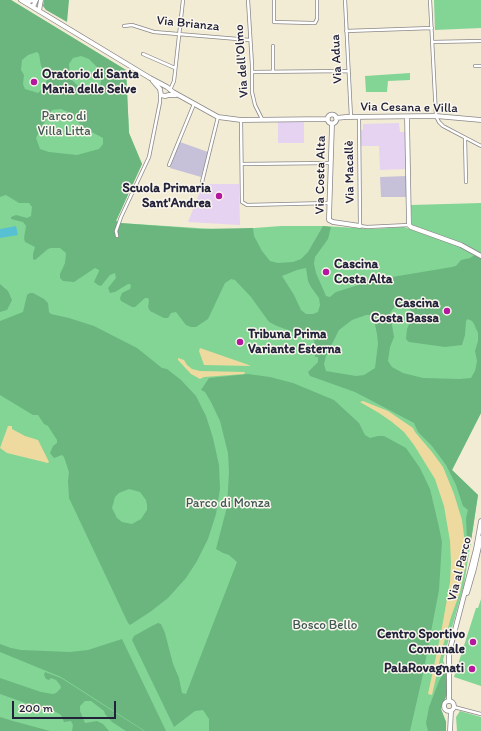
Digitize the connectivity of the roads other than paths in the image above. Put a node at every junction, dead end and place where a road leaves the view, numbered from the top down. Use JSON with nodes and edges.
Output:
{"nodes":[{"id":1,"x":32,"y":0,"type":"edge"},
{"id":2,"x":36,"y":0,"type":"edge"},
{"id":3,"x":41,"y":0,"type":"edge"},
{"id":4,"x":183,"y":0,"type":"edge"},
{"id":5,"x":248,"y":0,"type":"edge"},
{"id":6,"x":274,"y":0,"type":"edge"},
{"id":7,"x":317,"y":0,"type":"edge"},
{"id":8,"x":344,"y":0,"type":"edge"},
{"id":9,"x":430,"y":0,"type":"edge"},
{"id":10,"x":23,"y":1,"type":"edge"},
{"id":11,"x":33,"y":7,"type":"junction"},
{"id":12,"x":39,"y":11,"type":"junction"},
{"id":13,"x":124,"y":26,"type":"dead end"},
{"id":14,"x":432,"y":28,"type":"junction"},
{"id":15,"x":346,"y":31,"type":"junction"},
{"id":16,"x":179,"y":34,"type":"junction"},
{"id":17,"x":250,"y":40,"type":"junction"},
{"id":18,"x":481,"y":41,"type":"edge"},
{"id":19,"x":432,"y":42,"type":"junction"},
{"id":20,"x":273,"y":46,"type":"dead end"},
{"id":21,"x":143,"y":54,"type":"dead end"},
{"id":22,"x":475,"y":66,"type":"dead end"},
{"id":23,"x":481,"y":66,"type":"edge"},
{"id":24,"x":175,"y":68,"type":"junction"},
{"id":25,"x":348,"y":71,"type":"junction"},
{"id":26,"x":252,"y":72,"type":"junction"},
{"id":27,"x":273,"y":72,"type":"junction"},
{"id":28,"x":150,"y":78,"type":"junction"},
{"id":29,"x":167,"y":91,"type":"junction"},
{"id":30,"x":160,"y":92,"type":"junction"},
{"id":31,"x":160,"y":102,"type":"junction"},
{"id":32,"x":194,"y":104,"type":"junction"},
{"id":33,"x":436,"y":116,"type":"junction"},
{"id":34,"x":218,"y":117,"type":"junction"},
{"id":35,"x":351,"y":117,"type":"junction"},
{"id":36,"x":359,"y":117,"type":"junction"},
{"id":37,"x":407,"y":117,"type":"junction"},
{"id":38,"x":336,"y":118,"type":"junction"},
{"id":39,"x":328,"y":119,"type":"junction"},
{"id":40,"x":241,"y":120,"type":"junction"},
{"id":41,"x":262,"y":120,"type":"junction"},
{"id":42,"x":481,"y":120,"type":"edge"},
{"id":43,"x":332,"y":124,"type":"junction"},
{"id":44,"x":465,"y":138,"type":"junction"},
{"id":45,"x":481,"y":146,"type":"edge"},
{"id":46,"x":330,"y":163,"type":"junction"},
{"id":47,"x":242,"y":164,"type":"junction"},
{"id":48,"x":169,"y":165,"type":"dead end"},
{"id":49,"x":202,"y":182,"type":"dead end"},
{"id":50,"x":466,"y":182,"type":"dead end"},
{"id":51,"x":329,"y":203,"type":"junction"},
{"id":52,"x":409,"y":225,"type":"junction"},
{"id":53,"x":360,"y":226,"type":"junction"},
{"id":54,"x":117,"y":236,"type":"dead end"},
{"id":55,"x":481,"y":256,"type":"edge"},
{"id":56,"x":481,"y":521,"type":"edge"},
{"id":57,"x":481,"y":531,"type":"edge"},
{"id":58,"x":457,"y":622,"type":"junction"},
{"id":59,"x":449,"y":701,"type":"junction"},
{"id":60,"x":453,"y":709,"type":"junction"},
{"id":61,"x":481,"y":714,"type":"edge"},
{"id":62,"x":450,"y":731,"type":"edge"}],
"edges":[{"from":1,"to":10,"type":"street"},
{"from":2,"to":11,"type":"street"},
{"from":3,"to":12,"type":"street"},
{"from":4,"to":16,"type":"street"},
{"from":5,"to":17,"type":"street","name":"Via dell'Olmo"},
{"from":6,"to":7,"type":"street"},
{"from":8,"to":15,"type":"street","name":"Via Adua"},
{"from":9,"to":14,"type":"street"},
{"from":10,"to":11,"type":"street"},
{"from":11,"to":12,"type":"street"},
{"from":12,"to":28,"type":"street"},
{"from":13,"to":16,"type":"street","name":"Via Brianza"},
{"from":14,"to":15,"type":"street"},
{"from":14,"to":19,"type":"street"},
{"from":15,"to":25,"type":"street","name":"Via Adua"},
{"from":16,"to":17,"type":"street","name":"Via Brianza"},
{"from":16,"to":24,"type":"street"},
{"from":17,"to":26,"type":"street","name":"Via dell'Olmo"},
{"from":18,"to":19,"type":"street"},
{"from":19,"to":33,"type":"street"},
{"from":20,"to":27,"type":"street"},
{"from":21,"to":24,"type":"street"},
{"from":22,"to":23,"type":"street"},
{"from":24,"to":29,"type":"street"},
{"from":25,"to":27,"type":"street"},
{"from":25,"to":35,"type":"street","name":"Via Adua"},
{"from":26,"to":27,"type":"street"},
{"from":26,"to":41,"type":"street","name":"Via dell'Olmo"},
{"from":28,"to":29,"type":"street"},
{"from":28,"to":30,"type":"street"},
{"from":29,"to":30,"type":"street"},
{"from":29,"to":30,"type":"street"},
{"from":29,"to":31,"type":"street"},
{"from":29,"to":32,"type":"street"},
{"from":30,"to":31,"type":"street"},
{"from":31,"to":54,"type":"street"},
{"from":32,"to":34,"type":"street"},
{"from":32,"to":48,"type":"street"},
{"from":33,"to":37,"type":"street","name":"Via Cesana e Villa"},
{"from":33,"to":42,"type":"street","name":"Via Cesana e Villa"},
{"from":33,"to":44,"type":"street"},
{"from":34,"to":40,"type":"street"},
{"from":34,"to":49,"type":"street"},
{"from":35,"to":36,"type":"street","name":"Via Cesana e Villa"},
{"from":35,"to":38,"type":"street","name":"Via Cesana e Villa"},
{"from":36,"to":37,"type":"street","name":"Via Cesana e Villa"},
{"from":36,"to":53,"type":"street","name":"Via Macallè"},
{"from":37,"to":52,"type":"street"},
{"from":38,"to":39,"type":"street"},
{"from":38,"to":43,"type":"street"},
{"from":39,"to":41,"type":"street"},
{"from":39,"to":43,"type":"street"},
{"from":40,"to":41,"type":"street"},
{"from":40,"to":47,"type":"street"},
{"from":43,"to":46,"type":"street","name":"Via Costa Alta"},
{"from":44,"to":45,"type":"street"},
{"from":44,"to":50,"type":"street"},
{"from":46,"to":47,"type":"street"},
{"from":46,"to":51,"type":"street","name":"Via Costa Alta"},
{"from":47,"to":51,"type":"street"},
{"from":51,"to":53,"type":"street","name":"Via Costa Alta"},
{"from":52,"to":53,"type":"street","name":"Via Costa Alta"},
{"from":52,"to":55,"type":"street"},
{"from":56,"to":58,"type":"street","name":"Via al Parco"},
{"from":57,"to":58,"type":"street","name":"Via al Parco"},
{"from":58,"to":59,"type":"street","name":"Via al Parco"},
{"from":59,"to":60,"type":"street"},
{"from":59,"to":60,"type":"street"},
{"from":60,"to":61,"type":"street"},
{"from":60,"to":62,"type":"street"}]}
